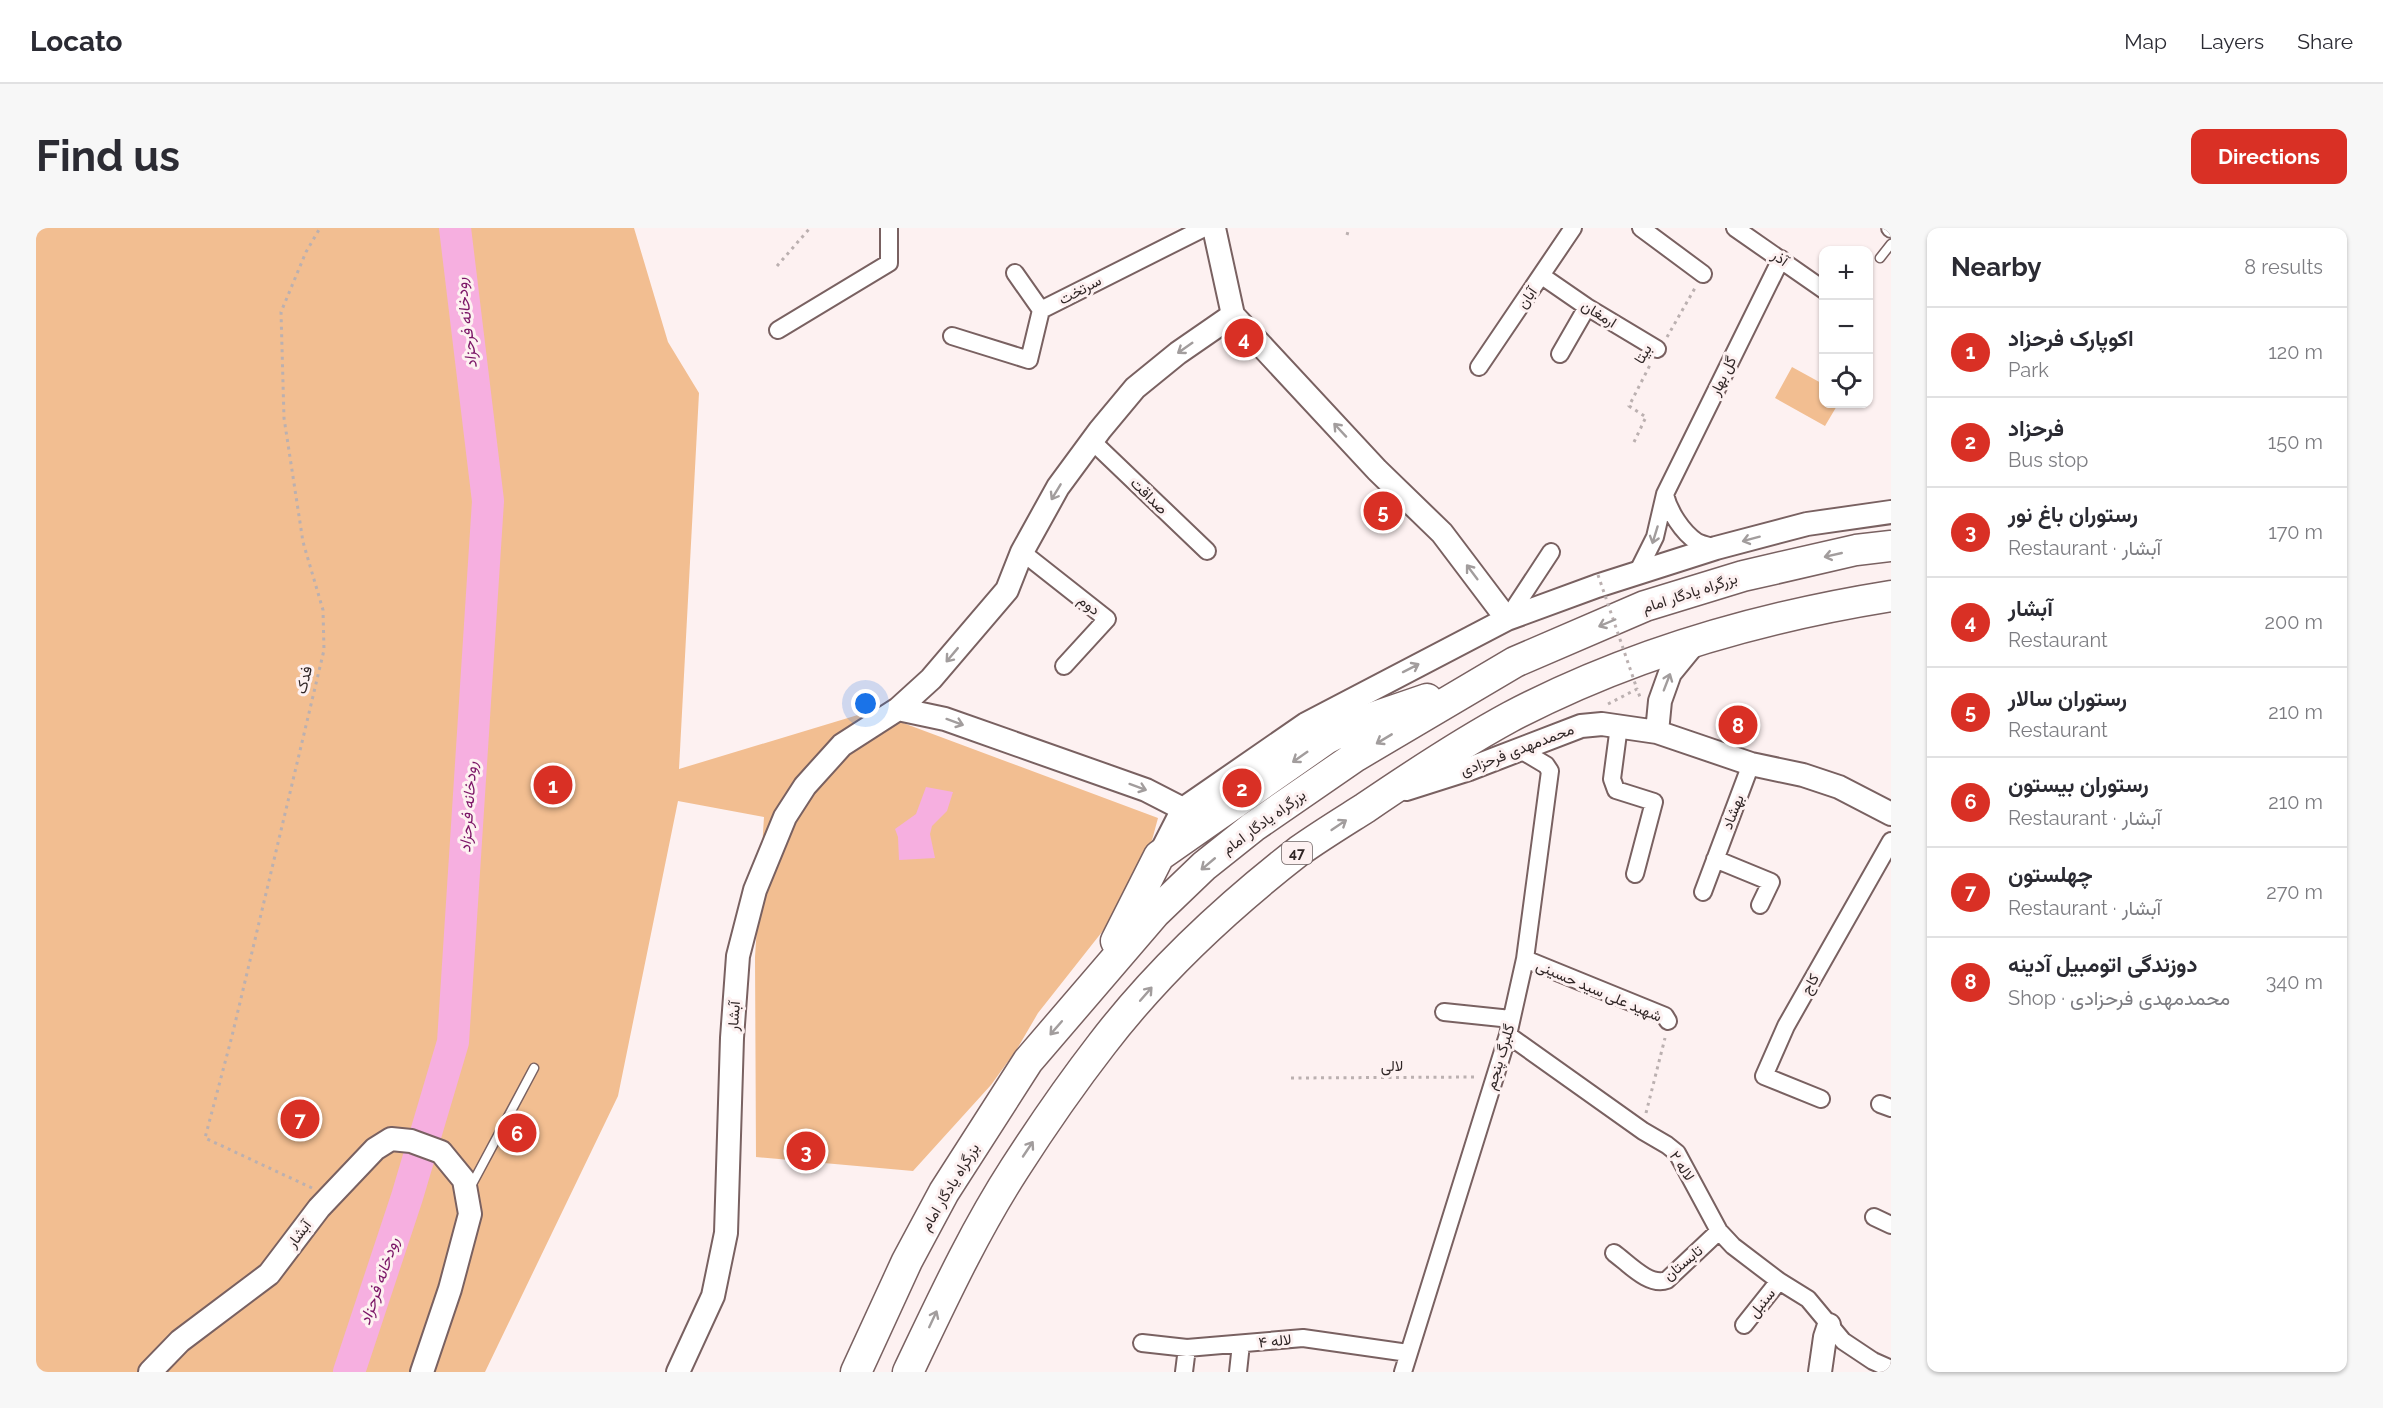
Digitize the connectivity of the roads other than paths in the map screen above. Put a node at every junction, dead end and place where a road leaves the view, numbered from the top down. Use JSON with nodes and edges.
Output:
{"nodes":[{"id":1,"x":889,"y":228,"type":"edge"},
{"id":2,"x":1204,"y":228,"type":"edge"},
{"id":3,"x":1214,"y":228,"type":"edge"},
{"id":4,"x":1573,"y":228,"type":"edge"},
{"id":5,"x":1641,"y":228,"type":"edge"},
{"id":6,"x":1734,"y":228,"type":"edge"},
{"id":7,"x":1891,"y":244,"type":"edge"},
{"id":8,"x":1880,"y":258,"type":"dead end"},
{"id":9,"x":1781,"y":259,"type":"junction"},
{"id":10,"x":1015,"y":273,"type":"dead end"},
{"id":11,"x":1703,"y":274,"type":"road end"},
{"id":12,"x":1542,"y":276,"type":"junction"},
{"id":13,"x":1819,"y":286,"type":"edge"},
{"id":14,"x":1587,"y":307,"type":"junction"},
{"id":15,"x":1041,"y":310,"type":"junction"},
{"id":16,"x":1233,"y":315,"type":"junction"},
{"id":17,"x":778,"y":330,"type":"dead end"},
{"id":18,"x":952,"y":336,"type":"dead end"},
{"id":19,"x":1658,"y":350,"type":"road end"},
{"id":20,"x":1560,"y":354,"type":"dead end"},
{"id":21,"x":1479,"y":367,"type":"dead end"},
{"id":22,"x":1092,"y":441,"type":"junction"},
{"id":23,"x":1665,"y":494,"type":"junction"},
{"id":24,"x":1891,"y":512,"type":"edge"},
{"id":25,"x":1891,"y":546,"type":"edge"},
{"id":26,"x":1716,"y":548,"type":"junction"},
{"id":27,"x":1207,"y":551,"type":"dead end"},
{"id":28,"x":1022,"y":552,"type":"junction"},
{"id":29,"x":1551,"y":552,"type":"dead end"},
{"id":30,"x":1637,"y":573,"type":"junction"},
{"id":31,"x":1891,"y":596,"type":"edge"},
{"id":32,"x":1507,"y":619,"type":"junction"},
{"id":33,"x":1697,"y":640,"type":"junction"},
{"id":34,"x":1064,"y":666,"type":"dead end"},
{"id":35,"x":1489,"y":678,"type":"junction"},
{"id":36,"x":898,"y":709,"type":"junction"},
{"id":37,"x":1619,"y":726,"type":"junction"},
{"id":38,"x":1657,"y":732,"type":"junction"},
{"id":39,"x":1519,"y":749,"type":"junction"},
{"id":40,"x":1751,"y":764,"type":"junction"},
{"id":41,"x":1381,"y":797,"type":"junction"},
{"id":42,"x":1183,"y":809,"type":"junction"},
{"id":43,"x":1891,"y":814,"type":"edge"},
{"id":44,"x":1891,"y":841,"type":"edge"},
{"id":45,"x":1159,"y":856,"type":"junction"},
{"id":46,"x":1715,"y":859,"type":"junction"},
{"id":47,"x":1635,"y":874,"type":"dead end"},
{"id":48,"x":1703,"y":892,"type":"dead end"},
{"id":49,"x":1760,"y":906,"type":"dead end"},
{"id":50,"x":1525,"y":959,"type":"junction"},
{"id":51,"x":1094,"y":983,"type":"junction"},
{"id":52,"x":1444,"y":1012,"type":"dead end"},
{"id":53,"x":1668,"y":1021,"type":"road end"},
{"id":54,"x":1510,"y":1027,"type":"junction"},
{"id":55,"x":534,"y":1068,"type":"dead end"},
{"id":56,"x":1821,"y":1099,"type":"dead end"},
{"id":57,"x":466,"y":1194,"type":"junction"},
{"id":58,"x":1874,"y":1217,"type":"dead end"},
{"id":59,"x":1891,"y":1225,"type":"edge"},
{"id":60,"x":1719,"y":1231,"type":"junction"},
{"id":61,"x":1614,"y":1253,"type":"dead end"},
{"id":62,"x":1779,"y":1281,"type":"junction"},
{"id":63,"x":1744,"y":1325,"type":"dead end"},
{"id":64,"x":1829,"y":1325,"type":"junction"},
{"id":65,"x":1142,"y":1343,"type":"dead end"},
{"id":66,"x":1241,"y":1344,"type":"junction"},
{"id":67,"x":1186,"y":1348,"type":"junction"},
{"id":68,"x":1408,"y":1353,"type":"junction"},
{"id":69,"x":1891,"y":1369,"type":"edge"},
{"id":70,"x":150,"y":1372,"type":"edge"},
{"id":71,"x":422,"y":1372,"type":"edge"},
{"id":72,"x":678,"y":1372,"type":"edge"},
{"id":73,"x":856,"y":1372,"type":"edge"},
{"id":74,"x":908,"y":1372,"type":"edge"},
{"id":75,"x":1184,"y":1372,"type":"edge"},
{"id":76,"x":1238,"y":1372,"type":"edge"},
{"id":77,"x":1403,"y":1372,"type":"edge"},
{"id":78,"x":1820,"y":1372,"type":"edge"}],
"edges":[{"from":1,"to":17,"type":"street"},
{"from":2,"to":15,"type":"street","name":"سرتخت"},
{"from":3,"to":16,"type":"street"},
{"from":4,"to":12,"type":"street","name":"آبان"},
{"from":5,"to":11,"type":"street"},
{"from":6,"to":9,"type":"street","name":"آذر"},
{"from":7,"to":8,"type":"lane"},
{"from":9,"to":13,"type":"street","name":"آذر"},
{"from":9,"to":23,"type":"street","name":"گل بهار"},
{"from":10,"to":15,"type":"street"},
{"from":12,"to":14,"type":"street","name":"ارمغان"},
{"from":12,"to":21,"type":"street","name":"آبان"},
{"from":14,"to":19,"type":"street","name":"ارمغان"},
{"from":14,"to":20,"type":"street"},
{"from":15,"to":18,"type":"street","name":"سرتخت"},
{"from":16,"to":22,"type":"street","name":"آبشار","one_way":true},
{"from":32,"to":16,"type":"street","one_way":true},
{"from":22,"to":27,"type":"street","name":"صداقت"},
{"from":22,"to":28,"type":"street","name":"آبشار","one_way":true},
{"from":23,"to":26,"type":"street"},
{"from":23,"to":30,"type":"street","name":"گل بهار","one_way":true},
{"from":24,"to":26,"type":"street","one_way":true},
{"from":25,"to":35,"type":"highway","name":"بزرگراه یادگار امام","one_way":true},
{"from":26,"to":30,"type":"street"},
{"from":28,"to":34,"type":"street","name":"دوم"},
{"from":28,"to":36,"type":"street","name":"آبشار","one_way":true},
{"from":29,"to":32,"type":"street"},
{"from":30,"to":32,"type":"street"},
{"from":31,"to":33,"type":"highway","number":"47"},
{"from":42,"to":32,"type":"street","one_way":true},
{"from":38,"to":33,"type":"street","one_way":true},
{"from":33,"to":41,"type":"highway","number":"47"},
{"from":35,"to":45,"type":"highway","one_way":true},
{"from":35,"to":51,"type":"highway","name":"بزرگراه یادگار امام","one_way":true},
{"from":36,"to":42,"type":"street","one_way":true},
{"from":36,"to":72,"type":"street","name":"آبشار"},
{"from":37,"to":38,"type":"street","name":"محمدمهدی فرحزادی"},
{"from":37,"to":39,"type":"street","name":"محمدمهدی فرحزادی"},
{"from":37,"to":47,"type":"street"},
{"from":38,"to":40,"type":"street","name":"محمدمهدی فرحزادی"},
{"from":39,"to":41,"type":"street","name":"محمدمهدی فرحزادی"},
{"from":39,"to":50,"type":"street","name":"گلبرگ پنجم"},
{"from":40,"to":43,"type":"street","name":"محمدمهدی فرحزادی"},
{"from":40,"to":46,"type":"street","name":"بهشاد"},
{"from":74,"to":41,"type":"highway","number":"47","one_way":true},
{"from":42,"to":45,"type":"street"},
{"from":44,"to":56,"type":"street","name":"کاج"},
{"from":45,"to":51,"type":"highway"},
{"from":46,"to":48,"type":"street","name":"بهشاد"},
{"from":46,"to":49,"type":"street"},
{"from":50,"to":53,"type":"street","name":"شهید علی سید حسینی"},
{"from":50,"to":54,"type":"street","name":"گلبرگ پنجم"},
{"from":51,"to":73,"type":"highway","name":"بزرگراه یادگار امام","one_way":true},
{"from":52,"to":54,"type":"street"},
{"from":54,"to":60,"type":"street","name":"لاله ۲"},
{"from":54,"to":68,"type":"street","name":"گلبرگ پنجم"},
{"from":55,"to":57,"type":"lane"},
{"from":57,"to":70,"type":"street","name":"آبشار"},
{"from":57,"to":71,"type":"street","name":"آبشار"},
{"from":58,"to":59,"type":"street"},
{"from":60,"to":61,"type":"street","name":"تابستان"},
{"from":60,"to":62,"type":"street","name":"لاله ۲"},
{"from":62,"to":63,"type":"street","name":"سنبل"},
{"from":62,"to":64,"type":"street","name":"لاله ۲"},
{"from":64,"to":69,"type":"street","name":"لاله ۲"},
{"from":64,"to":78,"type":"street"},
{"from":65,"to":67,"type":"street","name":"لاله ۴"},
{"from":66,"to":67,"type":"street","name":"لاله ۴"},
{"from":66,"to":68,"type":"street","name":"لاله ۴"},
{"from":66,"to":76,"type":"street"},
{"from":67,"to":75,"type":"street"},
{"from":68,"to":77,"type":"street","name":"گلبرگ پنجم"}]}
